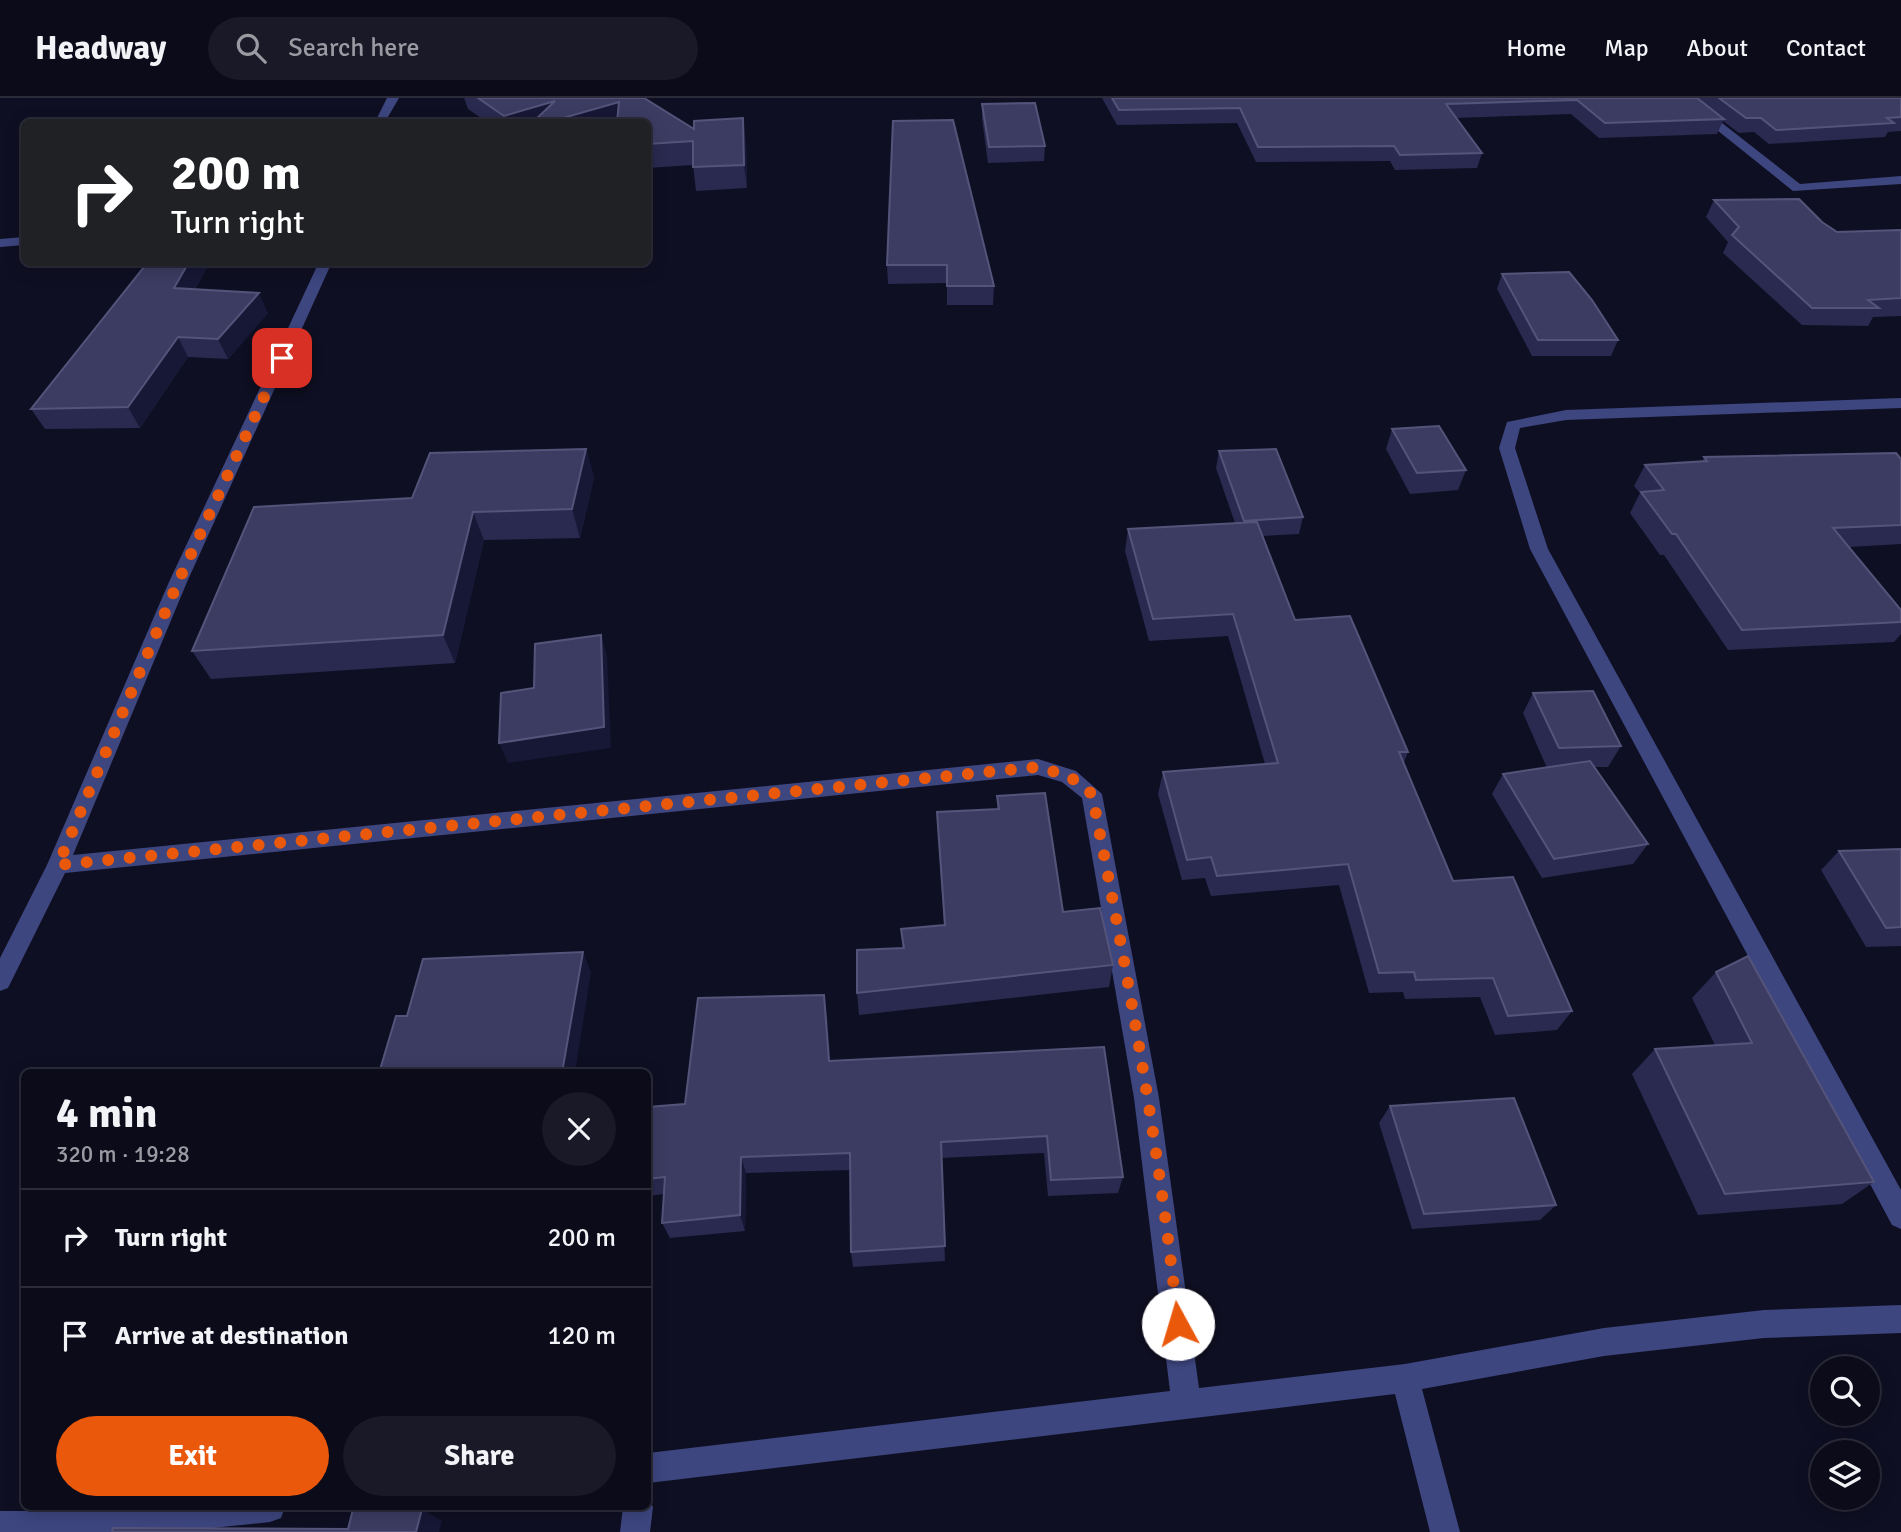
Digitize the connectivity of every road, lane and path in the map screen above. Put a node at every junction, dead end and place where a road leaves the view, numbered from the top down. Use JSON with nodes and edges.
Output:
{"nodes":[{"id":1,"x":393,"y":98,"type":"edge"},
{"id":2,"x":1683,"y":98,"type":"edge"},
{"id":3,"x":382,"y":119,"type":"edge"},
{"id":4,"x":1901,"y":180,"type":"edge"},
{"id":5,"x":21,"y":241,"type":"edge"},
{"id":6,"x":0,"y":243,"type":"edge"},
{"id":7,"x":324,"y":266,"type":"edge"},
{"id":8,"x":1901,"y":403,"type":"edge"},
{"id":9,"x":58,"y":865,"type":"junction"},
{"id":10,"x":0,"y":981,"type":"edge"},
{"id":11,"x":1901,"y":1216,"type":"edge"},
{"id":12,"x":1901,"y":1319,"type":"edge"},
{"id":13,"x":1405,"y":1378,"type":"junction"},
{"id":14,"x":1186,"y":1405,"type":"junction"},
{"id":15,"x":651,"y":1468,"type":"edge"},
{"id":16,"x":240,"y":1510,"type":"edge"},
{"id":17,"x":638,"y":1510,"type":"edge"},
{"id":18,"x":0,"y":1526,"type":"edge"},
{"id":19,"x":635,"y":1532,"type":"edge"},
{"id":20,"x":1445,"y":1532,"type":"edge"}],
"edges":[{"from":1,"to":3,"type":"street"},
{"from":2,"to":4,"type":"street"},
{"from":5,"to":6,"type":"street"},
{"from":7,"to":9,"type":"street"},
{"from":8,"to":11,"type":"street"},
{"from":9,"to":10,"type":"street"},
{"from":9,"to":14,"type":"street"},
{"from":12,"to":13,"type":"street"},
{"from":13,"to":14,"type":"street"},
{"from":13,"to":20,"type":"street"},
{"from":14,"to":15,"type":"street"},
{"from":16,"to":18,"type":"street"},
{"from":17,"to":19,"type":"street"}]}
